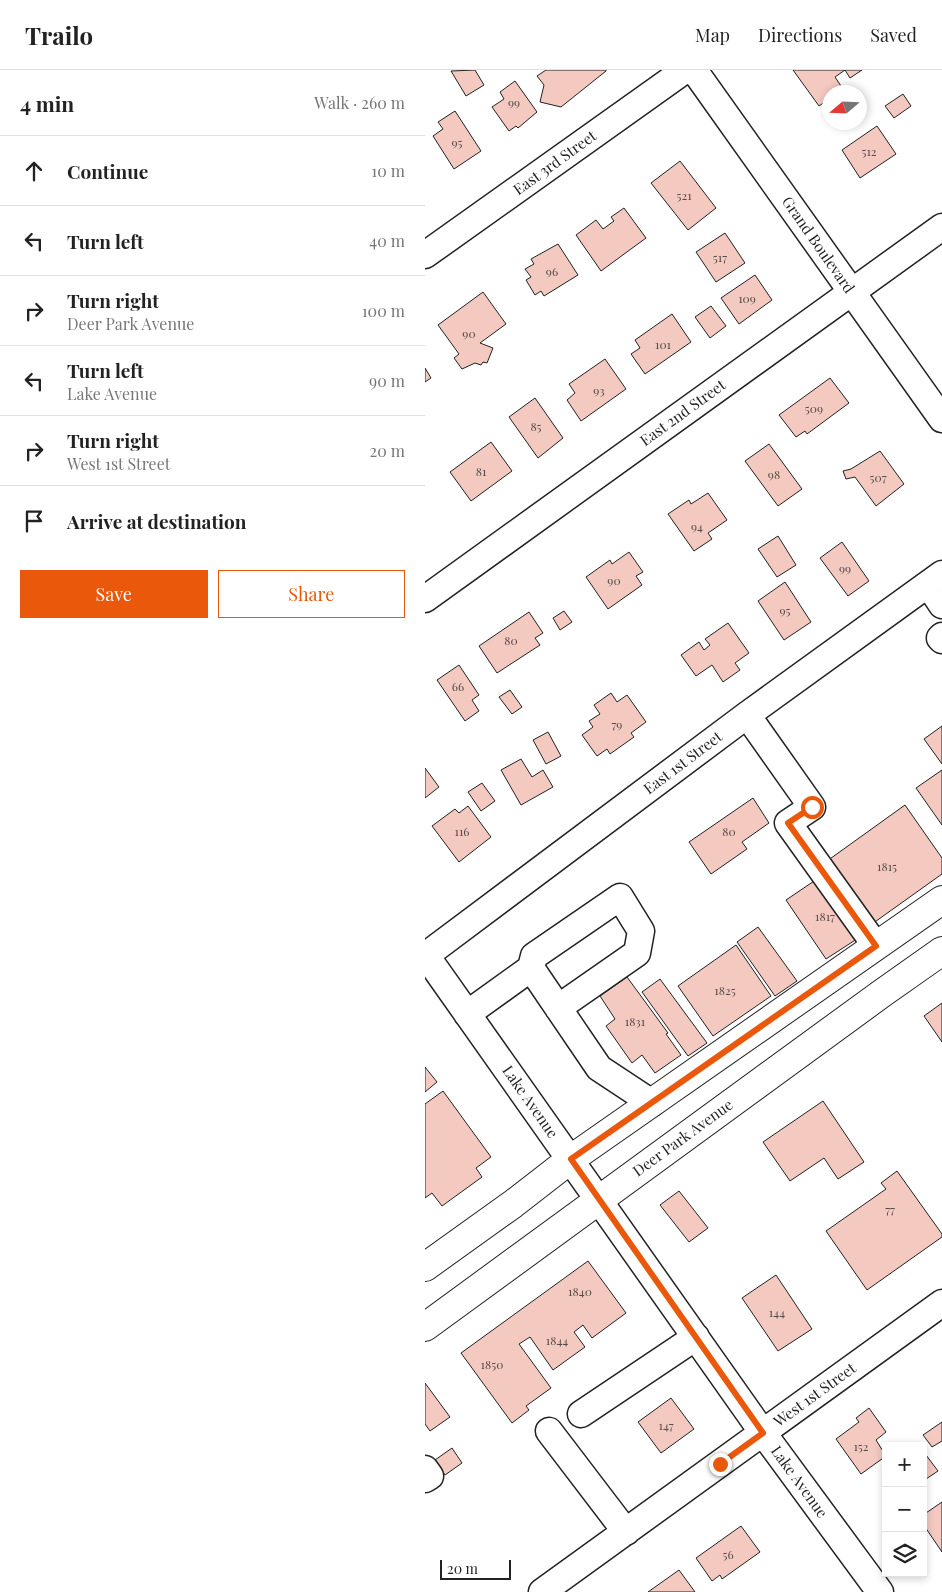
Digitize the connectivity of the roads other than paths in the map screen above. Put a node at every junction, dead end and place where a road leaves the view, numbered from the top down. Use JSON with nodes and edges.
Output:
{"nodes":[{"id":1,"x":685,"y":70,"type":"edge"},
{"id":2,"x":694,"y":70,"type":"edge"},
{"id":3,"x":942,"y":227,"type":"edge"},
{"id":4,"x":425,"y":255,"type":"edge"},
{"id":5,"x":851,"y":292,"type":"junction"},
{"id":6,"x":942,"y":419,"type":"edge"},
{"id":7,"x":937,"y":588,"type":"edge"},
{"id":8,"x":427,"y":593,"type":"edge"},
{"id":9,"x":942,"y":636,"type":"edge"},
{"id":10,"x":942,"y":640,"type":"edge"},
{"id":11,"x":747,"y":715,"type":"junction"},
{"id":12,"x":942,"y":900,"type":"edge"},
{"id":13,"x":876,"y":946,"type":"junction"},
{"id":14,"x":941,"y":954,"type":"edge"},
{"id":15,"x":425,"y":955,"type":"edge"},
{"id":16,"x":531,"y":968,"type":"junction"},
{"id":17,"x":558,"y":1008,"type":"junction"},
{"id":18,"x":467,"y":1014,"type":"junction"},
{"id":19,"x":652,"y":1103,"type":"junction"},
{"id":20,"x":571,"y":1159,"type":"junction"},
{"id":21,"x":599,"y":1199,"type":"junction"},
{"id":22,"x":425,"y":1266,"type":"edge"},
{"id":23,"x":942,"y":1303,"type":"edge"},
{"id":24,"x":425,"y":1327,"type":"edge"},
{"id":25,"x":696,"y":1337,"type":"junction"},
{"id":26,"x":581,"y":1414,"type":"dead end"},
{"id":27,"x":549,"y":1431,"type":"dead end"},
{"id":28,"x":763,"y":1433,"type":"junction"},
{"id":29,"x":425,"y":1469,"type":"edge"},
{"id":30,"x":425,"y":1479,"type":"edge"},
{"id":31,"x":626,"y":1532,"type":"junction"},
{"id":32,"x":542,"y":1592,"type":"edge"},
{"id":33,"x":880,"y":1592,"type":"edge"}],
"edges":[{"from":1,"to":4,"type":"street","name":"East 3rd Street"},
{"from":2,"to":5,"type":"street","name":"Grand Boulevard"},
{"from":3,"to":5,"type":"street","name":"East 2nd Street"},
{"from":5,"to":6,"type":"street","name":"Grand Boulevard"},
{"from":5,"to":8,"type":"street","name":"East 2nd Street"},
{"from":7,"to":11,"type":"street","name":"East 1st Street"},
{"from":9,"to":10,"type":"street"},
{"from":11,"to":13,"type":"street"},
{"from":11,"to":15,"type":"street","name":"East 1st Street"},
{"from":12,"to":13,"type":"main road"},
{"from":13,"to":19,"type":"main road"},
{"from":14,"to":21,"type":"main road","name":"Deer Park Avenue"},
{"from":15,"to":18,"type":"street","name":"Lake Avenue"},
{"from":16,"to":17,"type":"street"},
{"from":16,"to":17,"type":"street"},
{"from":16,"to":18,"type":"street"},
{"from":17,"to":19,"type":"street"},
{"from":18,"to":20,"type":"street","name":"Lake Avenue"},
{"from":19,"to":20,"type":"main road"},
{"from":20,"to":21,"type":"street","name":"Lake Avenue"},
{"from":20,"to":22,"type":"main road"},
{"from":21,"to":24,"type":"main road","name":"Deer Park Avenue"},
{"from":21,"to":25,"type":"street","name":"Lake Avenue"},
{"from":23,"to":28,"type":"street","name":"West 1st Street"},
{"from":25,"to":26,"type":"street"},
{"from":25,"to":28,"type":"street","name":"Lake Avenue"},
{"from":27,"to":31,"type":"street"},
{"from":28,"to":31,"type":"street","name":"West 1st Street"},
{"from":28,"to":33,"type":"street","name":"Lake Avenue"},
{"from":29,"to":30,"type":"street"},
{"from":31,"to":32,"type":"street","name":"West 1st Street"}]}
